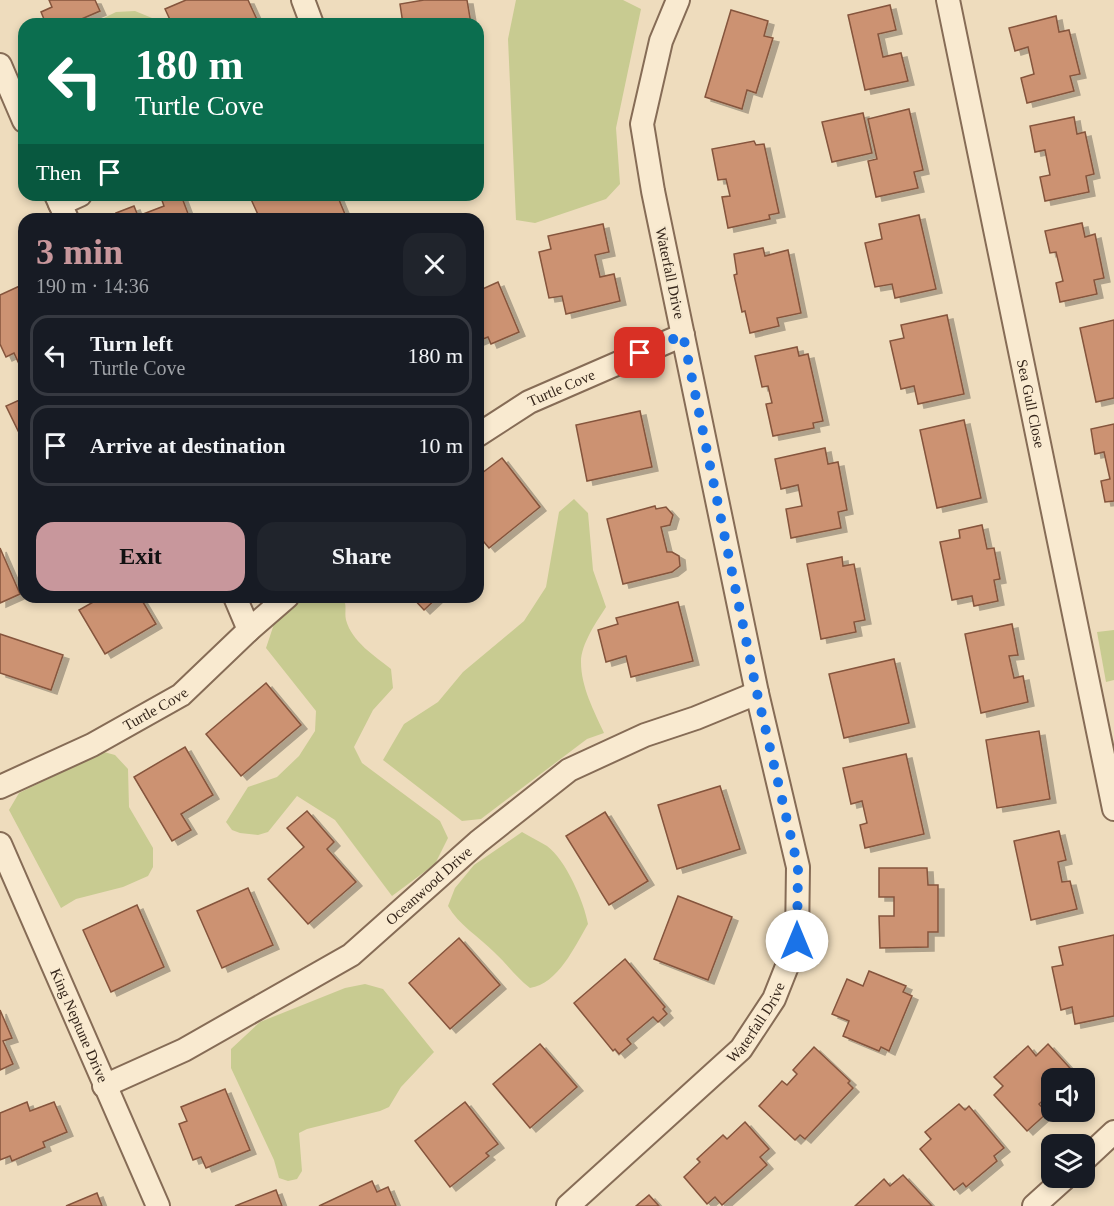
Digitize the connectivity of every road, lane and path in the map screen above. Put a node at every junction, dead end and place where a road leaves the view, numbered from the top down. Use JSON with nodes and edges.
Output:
{"nodes":[{"id":1,"x":303,"y":0,"type":"edge"},
{"id":2,"x":678,"y":0,"type":"edge"},
{"id":3,"x":948,"y":0,"type":"edge"},
{"id":4,"x":310,"y":18,"type":"edge"},
{"id":5,"x":0,"y":65,"type":"edge"},
{"id":6,"x":18,"y":107,"type":"edge"},
{"id":7,"x":683,"y":335,"type":"junction"},
{"id":8,"x":484,"y":431,"type":"edge"},
{"id":9,"x":238,"y":603,"type":"edge"},
{"id":10,"x":280,"y":603,"type":"edge"},
{"id":11,"x":249,"y":630,"type":"junction"},
{"id":12,"x":757,"y":693,"type":"junction"},
{"id":13,"x":0,"y":787,"type":"edge"},
{"id":14,"x":1114,"y":809,"type":"edge"},
{"id":15,"x":0,"y":844,"type":"edge"},
{"id":16,"x":104,"y":1086,"type":"junction"},
{"id":17,"x":1114,"y":1132,"type":"edge"},
{"id":18,"x":1095,"y":1150,"type":"edge"},
{"id":19,"x":1054,"y":1188,"type":"edge"},
{"id":20,"x":159,"y":1206,"type":"edge"},
{"id":21,"x":568,"y":1206,"type":"edge"},
{"id":22,"x":1034,"y":1206,"type":"edge"}],
"edges":[{"from":1,"to":4,"type":"street"},
{"from":2,"to":7,"type":"street","name":"Waterfall Drive"},
{"from":3,"to":14,"type":"street","name":"Sea Gull Close"},
{"from":5,"to":6,"type":"street"},
{"from":7,"to":8,"type":"street","name":"Turtle Cove"},
{"from":7,"to":12,"type":"street","name":"Waterfall Drive"},
{"from":9,"to":11,"type":"street"},
{"from":10,"to":11,"type":"street","name":"Turtle Cove"},
{"from":11,"to":13,"type":"street","name":"Turtle Cove"},
{"from":12,"to":16,"type":"street","name":"Oceanwood Drive"},
{"from":12,"to":21,"type":"street","name":"Waterfall Drive"},
{"from":15,"to":16,"type":"street","name":"King Neptune Drive"},
{"from":16,"to":20,"type":"street","name":"King Neptune Drive"},
{"from":17,"to":18,"type":"street"},
{"from":19,"to":22,"type":"street"}]}
